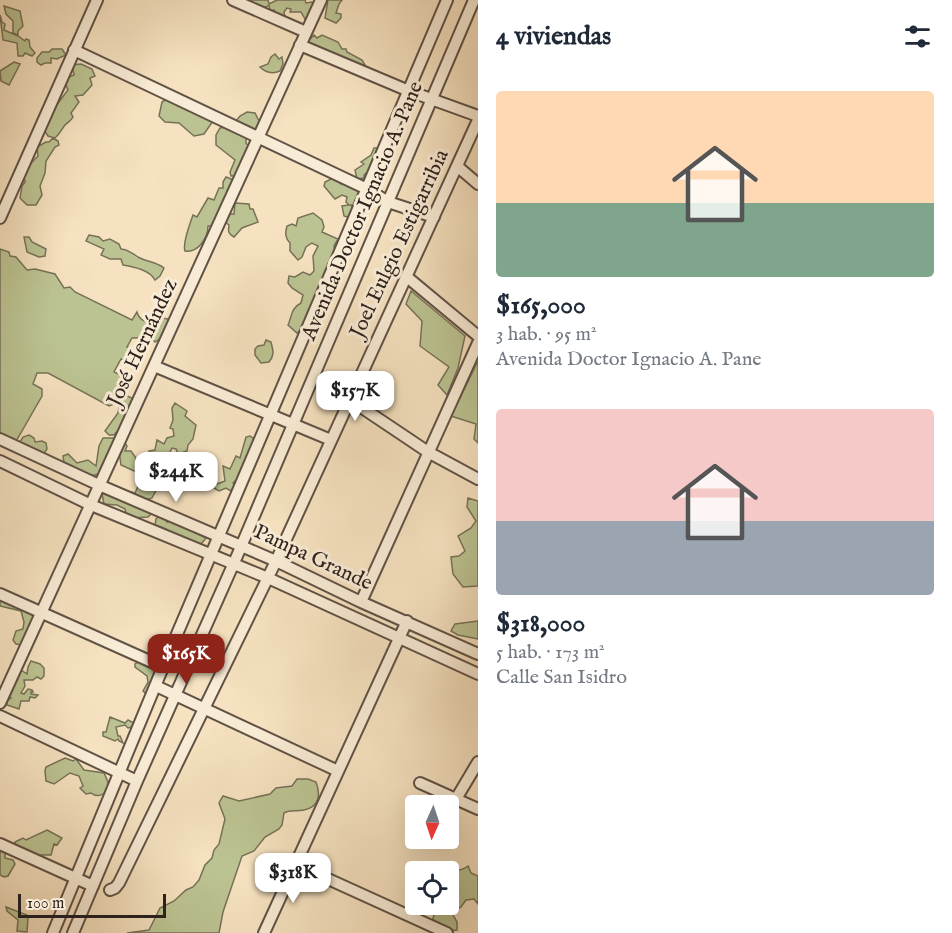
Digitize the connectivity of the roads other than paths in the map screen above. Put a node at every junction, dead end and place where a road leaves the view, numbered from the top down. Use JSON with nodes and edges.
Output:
{"nodes":[{"id":1,"x":98,"y":0,"type":"edge"},
{"id":2,"x":233,"y":0,"type":"edge"},
{"id":3,"x":321,"y":0,"type":"edge"},
{"id":4,"x":447,"y":0,"type":"edge"},
{"id":5,"x":474,"y":0,"type":"edge"},
{"id":6,"x":306,"y":32,"type":"junction"},
{"id":7,"x":300,"y":45,"type":"junction"},
{"id":8,"x":74,"y":50,"type":"junction"},
{"id":9,"x":409,"y":91,"type":"junction"},
{"id":10,"x":432,"y":99,"type":"junction"},
{"id":11,"x":478,"y":118,"type":"edge"},
{"id":12,"x":258,"y":137,"type":"junction"},
{"id":13,"x":457,"y":166,"type":"junction"},
{"id":14,"x":478,"y":184,"type":"edge"},
{"id":15,"x":367,"y":189,"type":"junction"},
{"id":16,"x":388,"y":202,"type":"junction"},
{"id":17,"x":0,"y":218,"type":"edge"},
{"id":18,"x":434,"y":218,"type":"junction"},
{"id":19,"x":407,"y":277,"type":"junction"},
{"id":20,"x":478,"y":336,"type":"edge"},
{"id":21,"x":478,"y":343,"type":"edge"},
{"id":22,"x":154,"y":366,"type":"junction"},
{"id":23,"x":349,"y":399,"type":"junction"},
{"id":24,"x":270,"y":416,"type":"junction"},
{"id":25,"x":293,"y":425,"type":"junction"},
{"id":26,"x":0,"y":439,"type":"edge"},
{"id":27,"x":331,"y":440,"type":"junction"},
{"id":28,"x":428,"y":452,"type":"junction"},
{"id":29,"x":0,"y":461,"type":"edge"},
{"id":30,"x":478,"y":479,"type":"edge"},
{"id":31,"x":99,"y":485,"type":"junction"},
{"id":32,"x":91,"y":505,"type":"junction"},
{"id":33,"x":219,"y":537,"type":"junction"},
{"id":34,"x":241,"y":546,"type":"junction"},
{"id":35,"x":211,"y":555,"type":"junction"},
{"id":36,"x":276,"y":561,"type":"junction"},
{"id":37,"x":233,"y":564,"type":"junction"},
{"id":38,"x":268,"y":578,"type":"junction"},
{"id":39,"x":0,"y":594,"type":"edge"},
{"id":40,"x":361,"y":602,"type":"junction"},
{"id":41,"x":42,"y":612,"type":"junction"},
{"id":42,"x":407,"y":621,"type":"junction"},
{"id":43,"x":399,"y":638,"type":"junction"},
{"id":44,"x":478,"y":654,"type":"edge"},
{"id":45,"x":164,"y":667,"type":"junction"},
{"id":46,"x":478,"y":674,"type":"edge"},
{"id":47,"x":156,"y":686,"type":"junction"},
{"id":48,"x":175,"y":696,"type":"junction"},
{"id":49,"x":0,"y":703,"type":"edge"},
{"id":50,"x":203,"y":710,"type":"junction"},
{"id":51,"x":0,"y":716,"type":"edge"},
{"id":52,"x":478,"y":762,"type":"edge"},
{"id":53,"x":338,"y":771,"type":"junction"},
{"id":54,"x":119,"y":773,"type":"junction"},
{"id":55,"x":138,"y":781,"type":"junction"},
{"id":56,"x":420,"y":783,"type":"dead end"},
{"id":57,"x":445,"y":795,"type":"edge"},
{"id":58,"x":459,"y":795,"type":"edge"},
{"id":59,"x":459,"y":801,"type":"edge"},
{"id":60,"x":478,"y":810,"type":"edge"},
{"id":61,"x":0,"y":844,"type":"edge"},
{"id":62,"x":296,"y":864,"type":"junction"},
{"id":63,"x":76,"y":878,"type":"junction"},
{"id":64,"x":93,"y":886,"type":"junction"},
{"id":65,"x":110,"y":890,"type":"dead end"},
{"id":66,"x":53,"y":933,"type":"edge"},
{"id":67,"x":73,"y":933,"type":"edge"},
{"id":68,"x":264,"y":933,"type":"edge"},
{"id":69,"x":447,"y":933,"type":"edge"}],
"edges":[{"from":1,"to":8,"type":"street"},
{"from":2,"to":6,"type":"street"},
{"from":3,"to":6,"type":"street","name":"José Hernández"},
{"from":4,"to":9,"type":"street","name":"Avenida Doctor Ignacio A. Pane"},
{"from":5,"to":10,"type":"street","name":"Avenida Doctor Ignacio A. Pane"},
{"from":6,"to":7,"type":"street","name":"José Hernández"},
{"from":7,"to":9,"type":"street"},
{"from":7,"to":12,"type":"street","name":"José Hernández"},
{"from":8,"to":12,"type":"street"},
{"from":8,"to":17,"type":"street"},
{"from":9,"to":10,"type":"street"},
{"from":9,"to":15,"type":"street","name":"Avenida Doctor Ignacio A. Pane"},
{"from":10,"to":11,"type":"street"},
{"from":10,"to":16,"type":"street","name":"Avenida Doctor Ignacio A. Pane"},
{"from":11,"to":13,"type":"street","name":"Joel Eulgio Estigarribia"},
{"from":12,"to":15,"type":"street"},
{"from":12,"to":22,"type":"street","name":"José Hernández"},
{"from":13,"to":14,"type":"street"},
{"from":13,"to":18,"type":"street","name":"Joel Eulgio Estigarribia"},
{"from":15,"to":16,"type":"street"},
{"from":15,"to":24,"type":"street","name":"Avenida Doctor Ignacio A. Pane"},
{"from":16,"to":18,"type":"street"},
{"from":16,"to":25,"type":"street","name":"Avenida Doctor Ignacio A. Pane"},
{"from":18,"to":19,"type":"street","name":"Joel Eulgio Estigarribia"},
{"from":19,"to":20,"type":"street"},
{"from":19,"to":23,"type":"street","name":"Joel Eulgio Estigarribia"},
{"from":21,"to":28,"type":"street"},
{"from":22,"to":24,"type":"street"},
{"from":22,"to":31,"type":"street","name":"José Hernández"},
{"from":23,"to":27,"type":"street","name":"Joel Eulgio Estigarribia"},
{"from":23,"to":28,"type":"street"},
{"from":24,"to":25,"type":"street"},
{"from":24,"to":33,"type":"street","name":"Avenida Doctor Ignacio A. Pane"},
{"from":25,"to":27,"type":"street"},
{"from":25,"to":34,"type":"street","name":"Avenida Doctor Ignacio A. Pane"},
{"from":26,"to":31,"type":"street","name":"Pampa Grande"},
{"from":27,"to":36,"type":"street","name":"Joel Eulgio Estigarribia"},
{"from":28,"to":30,"type":"street"},
{"from":28,"to":40,"type":"street"},
{"from":29,"to":32,"type":"street","name":"Pampa Grande"},
{"from":31,"to":32,"type":"street","name":"José Hernández"},
{"from":31,"to":33,"type":"street","name":"Pampa Grande"},
{"from":32,"to":35,"type":"street","name":"Pampa Grande"},
{"from":32,"to":41,"type":"street","name":"José Hernández"},
{"from":33,"to":34,"type":"street","name":"Pampa Grande"},
{"from":33,"to":35,"type":"street","name":"Avenida Doctor Ignacio A. Pane"},
{"from":34,"to":36,"type":"street","name":"Pampa Grande"},
{"from":34,"to":37,"type":"street","name":"Avenida Doctor Ignacio A. Pane"},
{"from":35,"to":37,"type":"street","name":"Pampa Grande"},
{"from":35,"to":45,"type":"street","name":"Avenida Doctor Ignacio A. Pane"},
{"from":36,"to":38,"type":"street","name":"Joel Eulgio Estigarribia"},
{"from":36,"to":40,"type":"street","name":"Pampa Grande"},
{"from":37,"to":38,"type":"street","name":"Pampa Grande"},
{"from":37,"to":48,"type":"street","name":"Avenida Doctor Ignacio A. Pane"},
{"from":38,"to":43,"type":"street","name":"Pampa Grande"},
{"from":38,"to":50,"type":"street","name":"Joel Eulgio Estigarribia"},
{"from":39,"to":41,"type":"street"},
{"from":40,"to":42,"type":"street","name":"Pampa Grande"},
{"from":41,"to":45,"type":"street"},
{"from":41,"to":49,"type":"street","name":"José Hernández"},
{"from":42,"to":43,"type":"street"},
{"from":42,"to":44,"type":"street","name":"Pampa Grande"},
{"from":43,"to":46,"type":"street","name":"Pampa Grande"},
{"from":43,"to":53,"type":"street"},
{"from":45,"to":47,"type":"street","name":"Avenida Doctor Ignacio A. Pane"},
{"from":47,"to":48,"type":"street"},
{"from":47,"to":54,"type":"street","name":"Avenida Doctor Ignacio A. Pane"},
{"from":48,"to":50,"type":"street"},
{"from":48,"to":55,"type":"street","name":"Avenida Doctor Ignacio A. Pane"},
{"from":50,"to":53,"type":"street"},
{"from":50,"to":65,"type":"street","name":"Joel Eulgio Estigarribia"},
{"from":51,"to":54,"type":"street"},
{"from":52,"to":58,"type":"street"},
{"from":53,"to":62,"type":"street"},
{"from":54,"to":55,"type":"street"},
{"from":54,"to":63,"type":"street","name":"Avenida Doctor Ignacio A. Pane"},
{"from":55,"to":64,"type":"street","name":"Avenida Doctor Ignacio A. Pane"},
{"from":56,"to":57,"type":"street"},
{"from":59,"to":60,"type":"street"},
{"from":61,"to":63,"type":"street"},
{"from":62,"to":68,"type":"street"},
{"from":62,"to":69,"type":"street"},
{"from":63,"to":64,"type":"street"},
{"from":63,"to":66,"type":"street","name":"Avenida Doctor Ignacio A. Pane"},
{"from":64,"to":67,"type":"street","name":"Avenida Doctor Ignacio A. Pane"}]}
